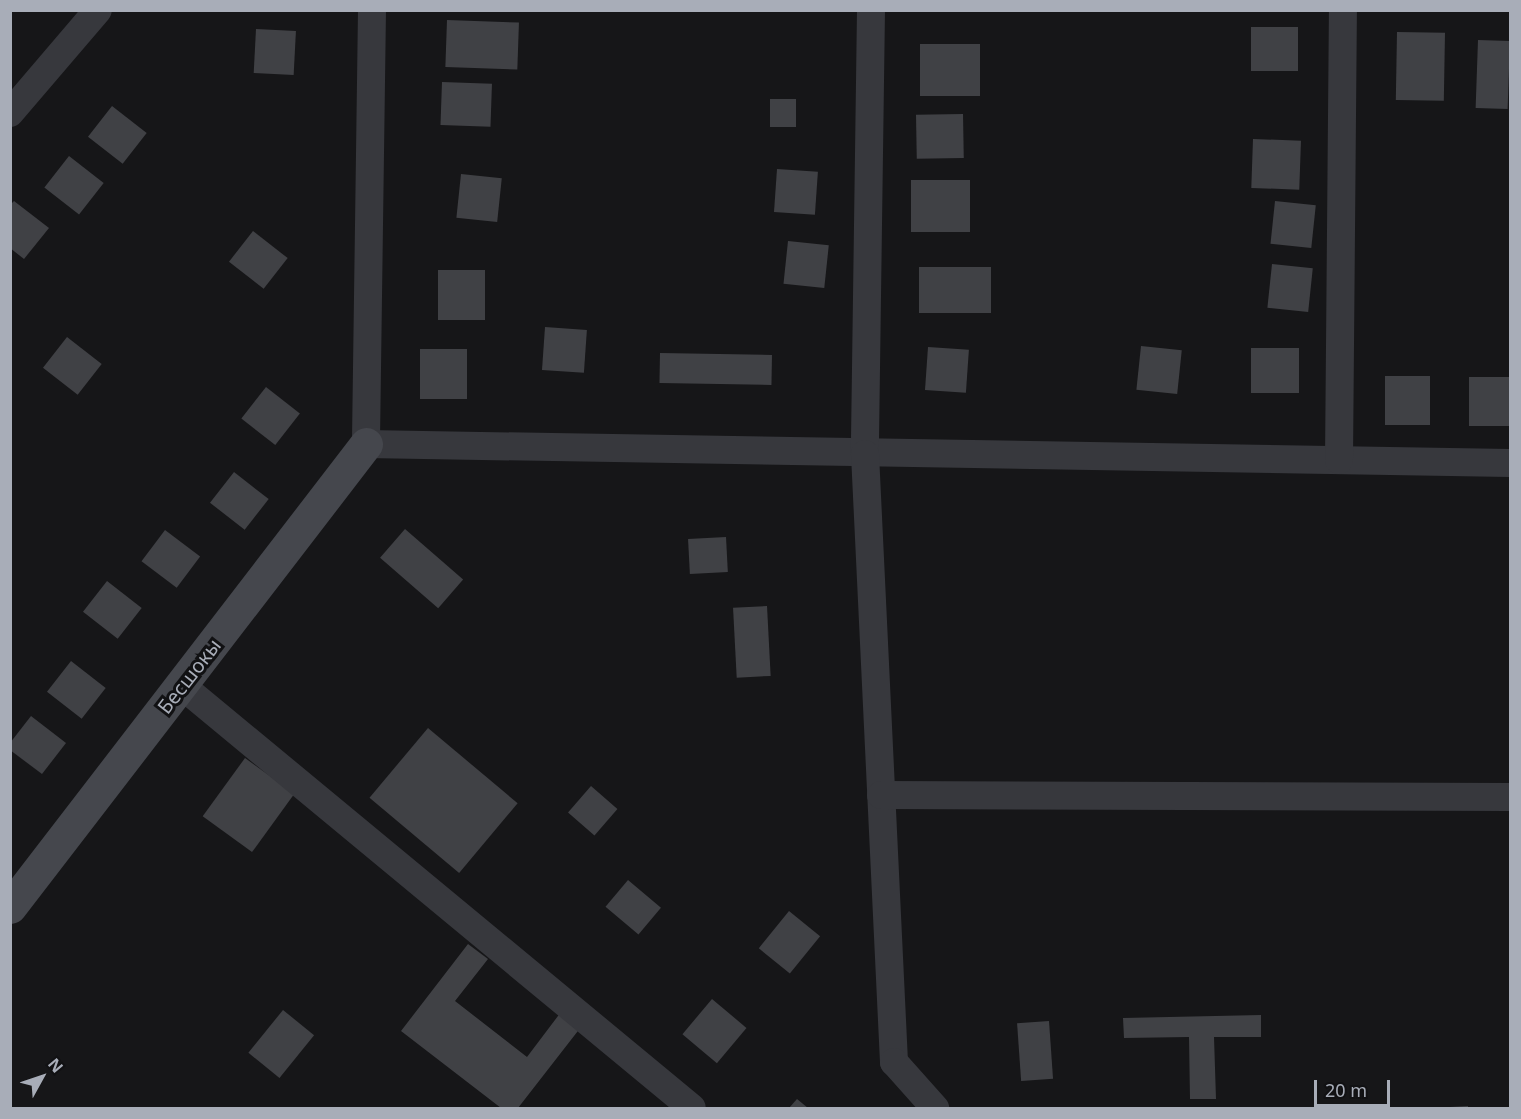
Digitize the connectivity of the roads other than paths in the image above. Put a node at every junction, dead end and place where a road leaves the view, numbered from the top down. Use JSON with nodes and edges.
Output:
{"nodes":[{"id":1,"x":98,"y":10,"type":"edge"},
{"id":2,"x":372,"y":10,"type":"edge"},
{"id":3,"x":871,"y":10,"type":"edge"},
{"id":4,"x":1343,"y":10,"type":"edge"},
{"id":5,"x":10,"y":113,"type":"edge"},
{"id":6,"x":366,"y":444,"type":"junction"},
{"id":7,"x":865,"y":454,"type":"junction"},
{"id":8,"x":1339,"y":460,"type":"junction"},
{"id":9,"x":1510,"y":463,"type":"edge"},
{"id":10,"x":181,"y":685,"type":"junction"},
{"id":11,"x":881,"y":795,"type":"junction"},
{"id":12,"x":1510,"y":797,"type":"edge"},
{"id":13,"x":10,"y":907,"type":"edge"},
{"id":14,"x":692,"y":1108,"type":"edge"},
{"id":15,"x":935,"y":1108,"type":"edge"}],
"edges":[{"from":1,"to":5,"type":"street"},
{"from":2,"to":6,"type":"street"},
{"from":3,"to":7,"type":"street"},
{"from":4,"to":8,"type":"street"},
{"from":6,"to":7,"type":"street"},
{"from":6,"to":10,"type":"street","name":"Бесшокы"},
{"from":7,"to":8,"type":"street"},
{"from":7,"to":11,"type":"street"},
{"from":8,"to":9,"type":"street"},
{"from":10,"to":13,"type":"street","name":"Бесшокы"},
{"from":10,"to":14,"type":"street"},
{"from":11,"to":12,"type":"street"},
{"from":11,"to":15,"type":"street"}]}
